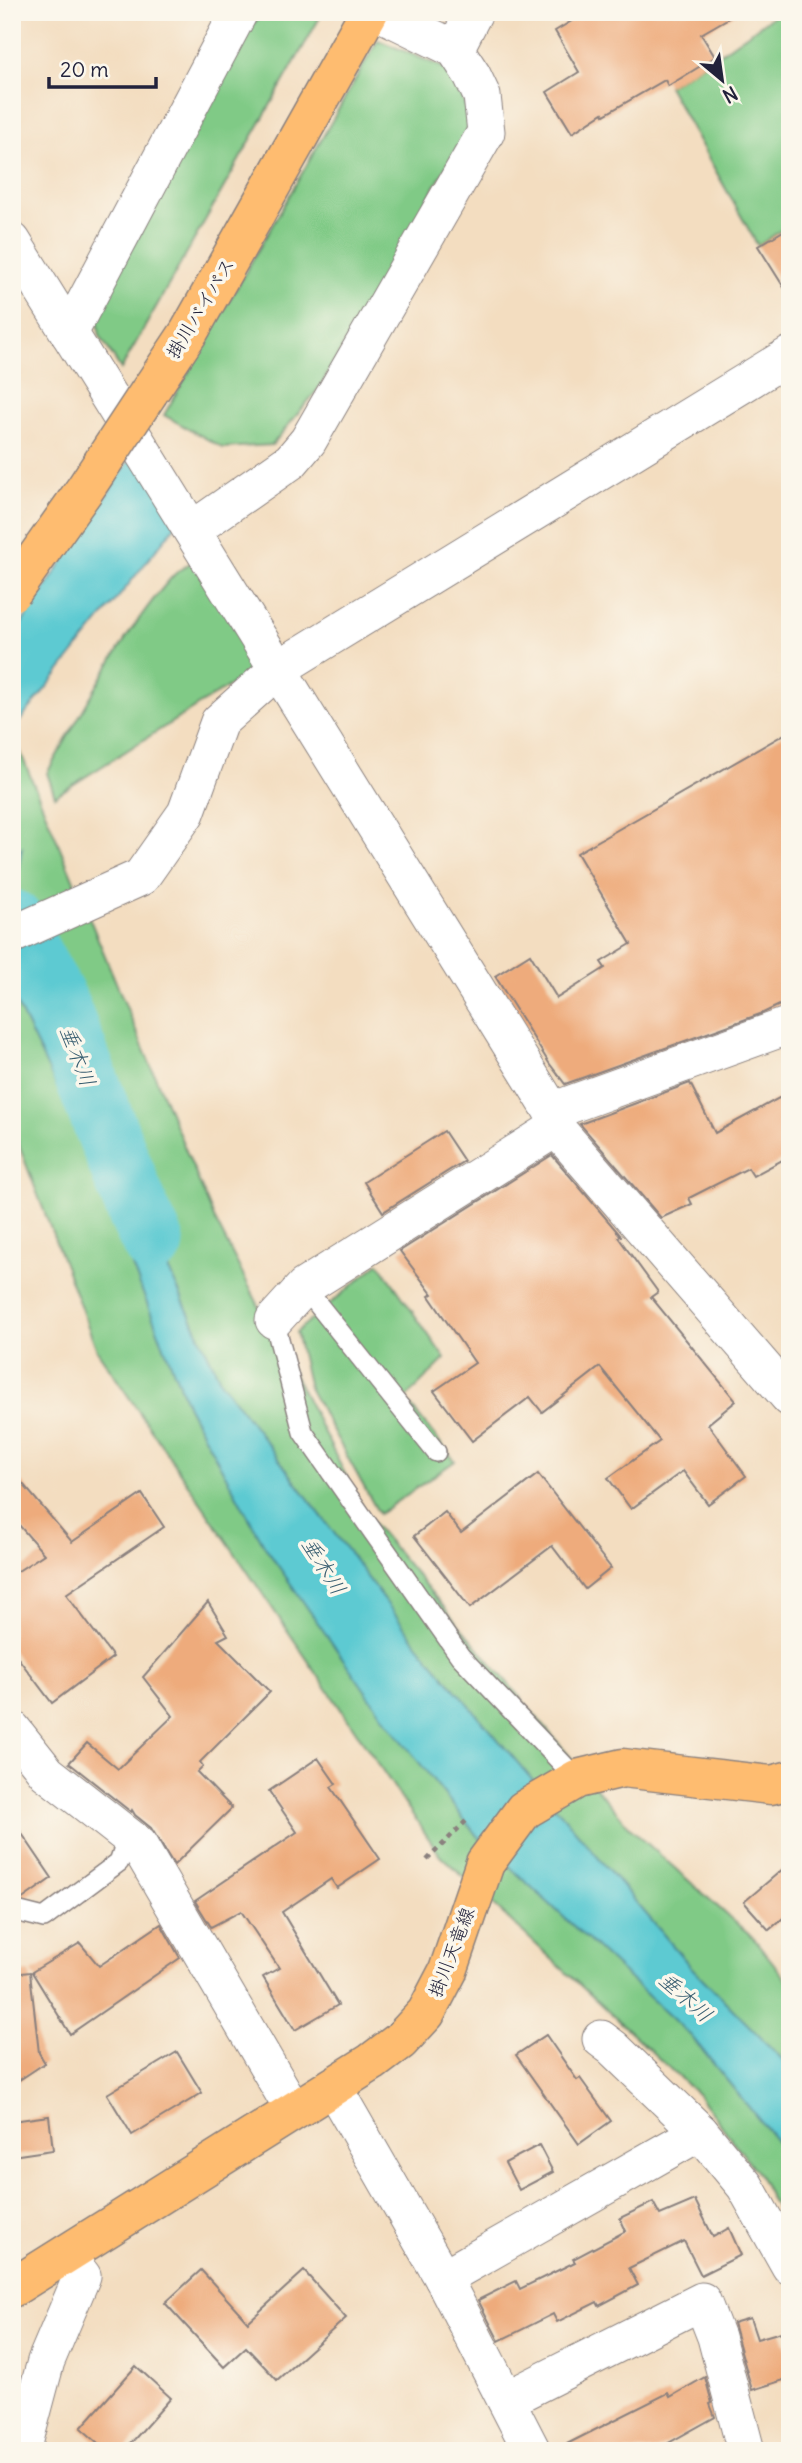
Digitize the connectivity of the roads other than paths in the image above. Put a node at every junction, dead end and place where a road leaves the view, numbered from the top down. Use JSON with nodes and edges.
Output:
{"nodes":[{"id":1,"x":239,"y":12,"type":"edge"},
{"id":2,"x":474,"y":12,"type":"edge"},
{"id":3,"x":370,"y":16,"type":"edge"},
{"id":4,"x":455,"y":49,"type":"junction"},
{"id":5,"x":12,"y":241,"type":"edge"},
{"id":6,"x":69,"y":333,"type":"junction"},
{"id":7,"x":790,"y":355,"type":"edge"},
{"id":8,"x":192,"y":530,"type":"junction"},
{"id":9,"x":12,"y":592,"type":"edge"},
{"id":10,"x":278,"y":669,"type":"junction"},
{"id":11,"x":12,"y":935,"type":"edge"},
{"id":12,"x":790,"y":1024,"type":"edge"},
{"id":13,"x":554,"y":1119,"type":"junction"},
{"id":14,"x":304,"y":1287,"type":"junction"},
{"id":15,"x":274,"y":1320,"type":"joint"},
{"id":16,"x":790,"y":1398,"type":"edge"},
{"id":17,"x":436,"y":1452,"type":"dead end"},
{"id":18,"x":12,"y":1728,"type":"edge"},
{"id":19,"x":574,"y":1780,"type":"junction"},
{"id":20,"x":790,"y":1780,"type":"edge"},
{"id":21,"x":128,"y":1836,"type":"junction"},
{"id":22,"x":12,"y":1910,"type":"edge"},
{"id":23,"x":601,"y":2039,"type":"dead end"},
{"id":24,"x":333,"y":2087,"type":"junction"},
{"id":25,"x":294,"y":2111,"type":"junction"},
{"id":26,"x":700,"y":2132,"type":"junction"},
{"id":27,"x":65,"y":2255,"type":"junction"},
{"id":28,"x":790,"y":2266,"type":"edge"},
{"id":29,"x":443,"y":2278,"type":"junction"},
{"id":30,"x":12,"y":2288,"type":"edge"},
{"id":31,"x":506,"y":2400,"type":"junction"},
{"id":32,"x":22,"y":2451,"type":"edge"},
{"id":33,"x":532,"y":2451,"type":"edge"},
{"id":34,"x":746,"y":2451,"type":"edge"}],
"edges":[{"from":1,"to":6,"type":"street"},
{"from":2,"to":4,"type":"street"},
{"from":3,"to":4,"type":"street"},
{"from":3,"to":9,"type":"main road","name":"掛川バイパス","bridge":true},
{"from":4,"to":8,"type":"street"},
{"from":5,"to":6,"type":"street"},
{"from":6,"to":8,"type":"street"},
{"from":7,"to":10,"type":"street"},
{"from":8,"to":10,"type":"street"},
{"from":10,"to":11,"type":"street"},
{"from":10,"to":13,"type":"street"},
{"from":12,"to":13,"type":"street"},
{"from":13,"to":14,"type":"street"},
{"from":13,"to":16,"type":"street"},
{"from":14,"to":15,"type":"street"},
{"from":14,"to":17,"type":"lane"},
{"from":15,"to":19,"type":"lane"},
{"from":18,"to":21,"type":"street"},
{"from":19,"to":20,"type":"main road","name":"掛川天竜線"},
{"from":19,"to":24,"type":"main road","name":"掛川天竜線"},
{"from":21,"to":22,"type":"lane"},
{"from":21,"to":25,"type":"street"},
{"from":23,"to":26,"type":"street"},
{"from":24,"to":25,"type":"main road","name":"掛川天竜線"},
{"from":24,"to":29,"type":"street"},
{"from":25,"to":27,"type":"main road","name":"掛川天竜線"},
{"from":26,"to":28,"type":"street"},
{"from":26,"to":29,"type":"street"},
{"from":27,"to":30,"type":"main road","name":"掛川天竜線"},
{"from":27,"to":32,"type":"street"},
{"from":29,"to":31,"type":"street"},
{"from":31,"to":33,"type":"street"},
{"from":31,"to":34,"type":"street"}]}
